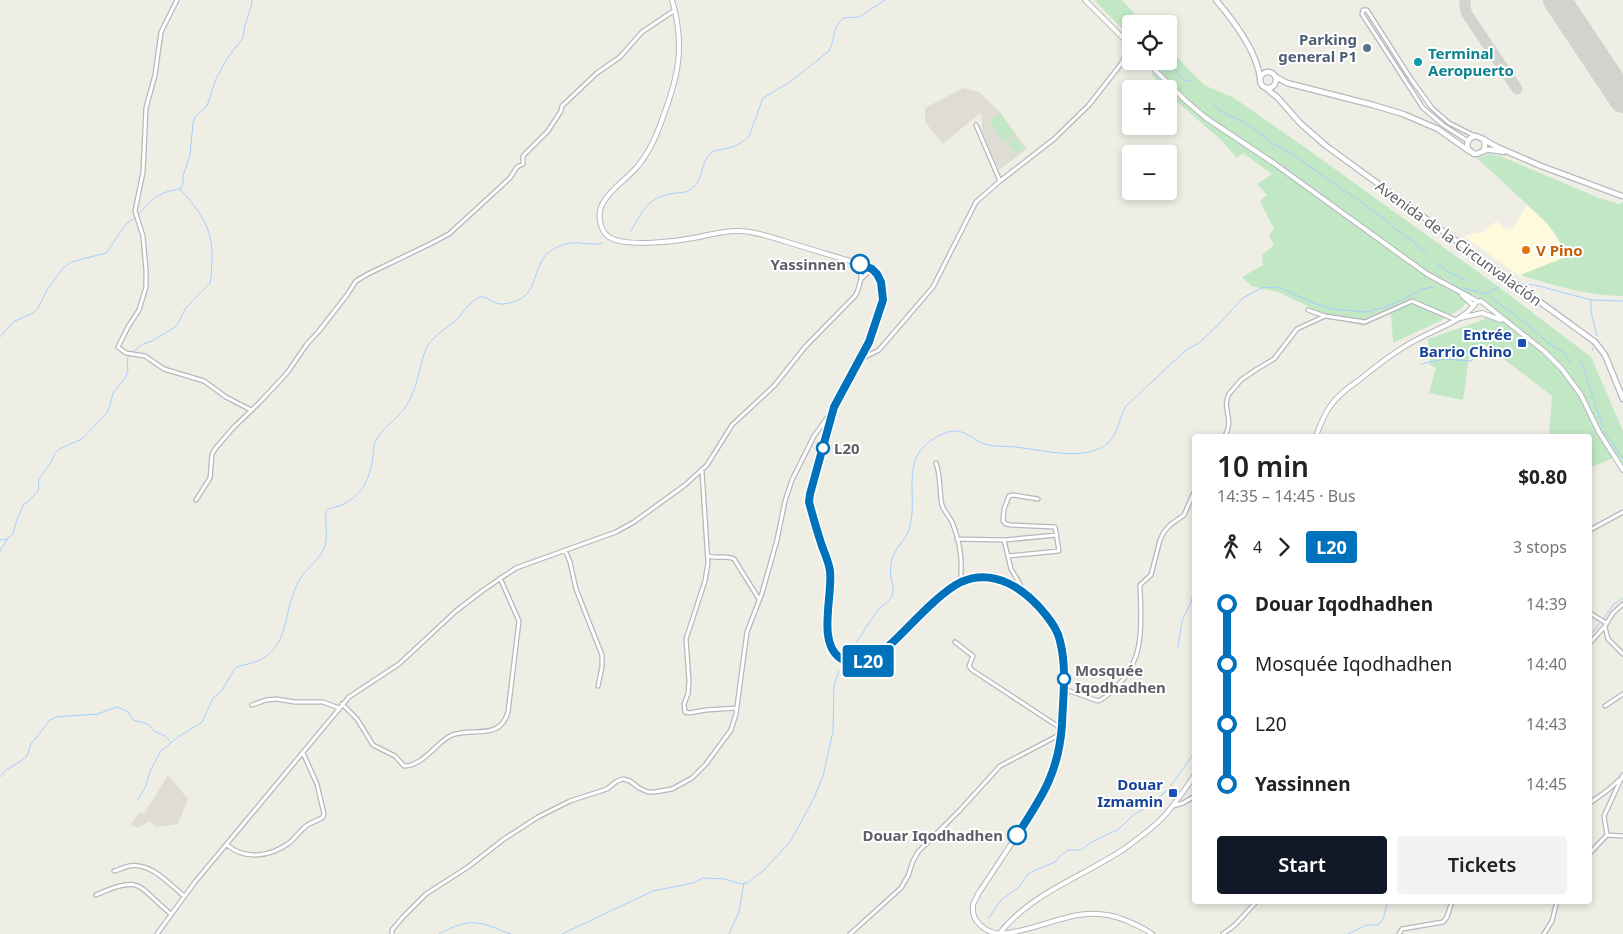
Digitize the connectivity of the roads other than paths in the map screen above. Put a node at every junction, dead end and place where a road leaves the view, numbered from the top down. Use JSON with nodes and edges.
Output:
{"nodes":[{"id":1,"x":177,"y":0,"type":"edge"},
{"id":2,"x":672,"y":0,"type":"edge"},
{"id":3,"x":1085,"y":0,"type":"edge"},
{"id":4,"x":1216,"y":0,"type":"edge"},
{"id":5,"x":675,"y":10,"type":"junction"},
{"id":6,"x":1382,"y":33,"type":"junction"},
{"id":7,"x":1377,"y":36,"type":"junction"},
{"id":8,"x":1122,"y":37,"type":"edge"},
{"id":9,"x":1400,"y":61,"type":"junction"},
{"id":10,"x":1257,"y":62,"type":"junction"},
{"id":11,"x":1121,"y":64,"type":"edge"},
{"id":12,"x":1395,"y":64,"type":"junction"},
{"id":13,"x":1155,"y":70,"type":"edge"},
{"id":14,"x":1269,"y":72,"type":"junction"},
{"id":15,"x":1276,"y":77,"type":"junction"},
{"id":16,"x":1260,"y":78,"type":"junction"},
{"id":17,"x":1287,"y":83,"type":"junction"},
{"id":18,"x":1275,"y":85,"type":"junction"},
{"id":19,"x":1266,"y":88,"type":"junction"},
{"id":20,"x":1417,"y":88,"type":"junction"},
{"id":21,"x":1412,"y":91,"type":"junction"},
{"id":22,"x":1278,"y":98,"type":"junction"},
{"id":23,"x":976,"y":125,"type":"dead end"},
{"id":24,"x":1476,"y":136,"type":"junction"},
{"id":25,"x":1483,"y":139,"type":"junction"},
{"id":26,"x":1456,"y":140,"type":"junction"},
{"id":27,"x":1468,"y":142,"type":"junction"},
{"id":28,"x":1469,"y":151,"type":"junction"},
{"id":29,"x":1484,"y":151,"type":"junction"},
{"id":30,"x":1514,"y":155,"type":"junction"},
{"id":31,"x":1000,"y":181,"type":"junction"},
{"id":32,"x":1622,"y":196,"type":"edge"},
{"id":33,"x":860,"y":264,"type":"junction"},
{"id":34,"x":872,"y":269,"type":"junction"},
{"id":35,"x":861,"y":280,"type":"junction"},
{"id":36,"x":1455,"y":290,"type":"junction"},
{"id":37,"x":1477,"y":301,"type":"junction"},
{"id":38,"x":1486,"y":304,"type":"junction"},
{"id":39,"x":1474,"y":307,"type":"junction"},
{"id":40,"x":1308,"y":310,"type":"dead end"},
{"id":41,"x":1480,"y":313,"type":"junction"},
{"id":42,"x":1325,"y":316,"type":"junction"},
{"id":43,"x":1456,"y":320,"type":"junction"},
{"id":44,"x":1508,"y":324,"type":"junction"},
{"id":45,"x":859,"y":360,"type":"junction"},
{"id":46,"x":1623,"y":399,"type":"edge"},
{"id":47,"x":834,"y":407,"type":"junction"},
{"id":48,"x":252,"y":410,"type":"junction"},
{"id":49,"x":1226,"y":434,"type":"edge"},
{"id":50,"x":1317,"y":434,"type":"edge"},
{"id":51,"x":936,"y":462,"type":"dead end"},
{"id":52,"x":1623,"y":470,"type":"edge"},
{"id":53,"x":702,"y":471,"type":"junction"},
{"id":54,"x":1192,"y":497,"type":"edge"},
{"id":55,"x":1038,"y":499,"type":"dead end"},
{"id":56,"x":196,"y":500,"type":"dead end"},
{"id":57,"x":1623,"y":512,"type":"edge"},
{"id":58,"x":1592,"y":529,"type":"edge"},
{"id":59,"x":1057,"y":534,"type":"junction"},
{"id":60,"x":957,"y":539,"type":"junction"},
{"id":61,"x":1004,"y":540,"type":"junction"},
{"id":62,"x":565,"y":550,"type":"junction"},
{"id":63,"x":708,"y":556,"type":"junction"},
{"id":64,"x":1008,"y":556,"type":"junction"},
{"id":65,"x":500,"y":578,"type":"junction"},
{"id":66,"x":960,"y":583,"type":"junction"},
{"id":67,"x":1022,"y":591,"type":"junction"},
{"id":68,"x":759,"y":599,"type":"junction"},
{"id":69,"x":1623,"y":604,"type":"edge"},
{"id":70,"x":1592,"y":615,"type":"edge"},
{"id":71,"x":1605,"y":625,"type":"junction"},
{"id":72,"x":1592,"y":641,"type":"edge"},
{"id":73,"x":955,"y":642,"type":"dead end"},
{"id":74,"x":1623,"y":654,"type":"edge"},
{"id":75,"x":598,"y":686,"type":"dead end"},
{"id":76,"x":1064,"y":689,"type":"junction"},
{"id":77,"x":1623,"y":694,"type":"edge"},
{"id":78,"x":252,"y":705,"type":"dead end"},
{"id":79,"x":341,"y":706,"type":"junction"},
{"id":80,"x":1605,"y":706,"type":"dead end"},
{"id":81,"x":737,"y":708,"type":"junction"},
{"id":82,"x":1062,"y":731,"type":"junction"},
{"id":83,"x":303,"y":753,"type":"junction"},
{"id":84,"x":1622,"y":776,"type":"edge"},
{"id":85,"x":1192,"y":779,"type":"edge"},
{"id":86,"x":1192,"y":798,"type":"edge"},
{"id":87,"x":1592,"y":802,"type":"edge"},
{"id":88,"x":1172,"y":806,"type":"junction"},
{"id":89,"x":1607,"y":835,"type":"junction"},
{"id":90,"x":1623,"y":836,"type":"edge"},
{"id":91,"x":226,"y":844,"type":"junction"},
{"id":92,"x":1592,"y":851,"type":"edge"},
{"id":93,"x":114,"y":871,"type":"dead end"},
{"id":94,"x":96,"y":895,"type":"dead end"},
{"id":95,"x":184,"y":896,"type":"junction"},
{"id":96,"x":1254,"y":904,"type":"edge"},
{"id":97,"x":1451,"y":904,"type":"edge"},
{"id":98,"x":1555,"y":904,"type":"edge"},
{"id":99,"x":171,"y":914,"type":"junction"},
{"id":100,"x":157,"y":934,"type":"edge"},
{"id":101,"x":392,"y":934,"type":"edge"},
{"id":102,"x":850,"y":934,"type":"edge"},
{"id":103,"x":999,"y":934,"type":"edge"},
{"id":104,"x":1152,"y":934,"type":"edge"},
{"id":105,"x":1223,"y":934,"type":"edge"},
{"id":106,"x":1399,"y":934,"type":"edge"},
{"id":107,"x":1544,"y":934,"type":"edge"}],
"edges":[{"from":1,"to":48,"type":"street"},
{"from":2,"to":5,"type":"street"},
{"from":3,"to":8,"type":"street"},
{"from":4,"to":10,"type":"main road"},
{"from":5,"to":33,"type":"street"},
{"from":5,"to":48,"type":"street"},
{"from":6,"to":7,"type":"street"},
{"from":6,"to":7,"type":"street"},
{"from":6,"to":9,"type":"street"},
{"from":7,"to":12,"type":"street"},
{"from":9,"to":12,"type":"street"},
{"from":9,"to":20,"type":"street"},
{"from":10,"to":14,"type":"main road"},
{"from":10,"to":16,"type":"main road"},
{"from":11,"to":31,"type":"street"},
{"from":12,"to":21,"type":"street"},
{"from":13,"to":36,"type":"street"},
{"from":14,"to":15,"type":"main road"},
{"from":14,"to":16,"type":"main road"},
{"from":15,"to":17,"type":"main road"},
{"from":15,"to":18,"type":"main road"},
{"from":16,"to":19,"type":"main road"},
{"from":17,"to":18,"type":"main road"},
{"from":17,"to":26,"type":"main road"},
{"from":18,"to":19,"type":"main road"},
{"from":18,"to":22,"type":"main road"},
{"from":19,"to":22,"type":"main road"},
{"from":20,"to":21,"type":"street"},
{"from":20,"to":24,"type":"street"},
{"from":21,"to":27,"type":"street"},
{"from":22,"to":46,"type":"main road","name":"Avenida de la Circunvalación"},
{"from":23,"to":31,"type":"street"},
{"from":24,"to":25,"type":"main road"},
{"from":24,"to":27,"type":"main road"},
{"from":25,"to":29,"type":"main road"},
{"from":25,"to":30,"type":"main road"},
{"from":26,"to":27,"type":"main road"},
{"from":26,"to":28,"type":"main road"},
{"from":27,"to":28,"type":"main road"},
{"from":28,"to":29,"type":"main road"},
{"from":29,"to":30,"type":"main road"},
{"from":30,"to":32,"type":"main road"},
{"from":31,"to":45,"type":"street"},
{"from":33,"to":34,"type":"street"},
{"from":33,"to":35,"type":"street"},
{"from":34,"to":35,"type":"street"},
{"from":34,"to":45,"type":"street"},
{"from":35,"to":53,"type":"street"},
{"from":36,"to":37,"type":"street"},
{"from":36,"to":39,"type":"street"},
{"from":37,"to":38,"type":"street"},
{"from":37,"to":39,"type":"street"},
{"from":38,"to":41,"type":"street"},
{"from":38,"to":44,"type":"street"},
{"from":39,"to":41,"type":"street"},
{"from":39,"to":43,"type":"street"},
{"from":40,"to":42,"type":"street"},
{"from":41,"to":43,"type":"street"},
{"from":41,"to":44,"type":"street"},
{"from":42,"to":43,"type":"street"},
{"from":42,"to":49,"type":"street"},
{"from":43,"to":50,"type":"street"},
{"from":44,"to":52,"type":"street"},
{"from":45,"to":47,"type":"street"},
{"from":47,"to":66,"type":"street"},
{"from":47,"to":68,"type":"street"},
{"from":48,"to":56,"type":"street"},
{"from":51,"to":60,"type":"street"},
{"from":53,"to":62,"type":"street"},
{"from":53,"to":63,"type":"street"},
{"from":54,"to":76,"type":"street"},
{"from":55,"to":59,"type":"street"},
{"from":57,"to":58,"type":"street"},
{"from":59,"to":61,"type":"street"},
{"from":59,"to":64,"type":"street"},
{"from":60,"to":61,"type":"street"},
{"from":60,"to":66,"type":"street"},
{"from":61,"to":64,"type":"street"},
{"from":62,"to":65,"type":"street"},
{"from":62,"to":75,"type":"street"},
{"from":63,"to":68,"type":"street"},
{"from":63,"to":81,"type":"street"},
{"from":64,"to":67,"type":"street"},
{"from":65,"to":79,"type":"street"},
{"from":65,"to":79,"type":"street"},
{"from":66,"to":67,"type":"street"},
{"from":67,"to":76,"type":"street"},
{"from":68,"to":81,"type":"street"},
{"from":69,"to":71,"type":"street"},
{"from":70,"to":71,"type":"street"},
{"from":71,"to":72,"type":"street"},
{"from":71,"to":74,"type":"street"},
{"from":73,"to":82,"type":"street"},
{"from":76,"to":82,"type":"street"},
{"from":77,"to":80,"type":"street"},
{"from":78,"to":79,"type":"street"},
{"from":79,"to":83,"type":"street"},
{"from":81,"to":101,"type":"street"},
{"from":82,"to":102,"type":"street"},
{"from":82,"to":103,"type":"street"},
{"from":83,"to":91,"type":"street"},
{"from":83,"to":91,"type":"street"},
{"from":84,"to":87,"type":"street"},
{"from":84,"to":89,"type":"street"},
{"from":85,"to":88,"type":"street"},
{"from":86,"to":88,"type":"street"},
{"from":88,"to":103,"type":"street"},
{"from":89,"to":90,"type":"street"},
{"from":89,"to":92,"type":"street"},
{"from":91,"to":95,"type":"street"},
{"from":93,"to":95,"type":"street"},
{"from":94,"to":99,"type":"street"},
{"from":95,"to":99,"type":"street"},
{"from":96,"to":105,"type":"street"},
{"from":97,"to":106,"type":"street"},
{"from":98,"to":107,"type":"street"},
{"from":99,"to":100,"type":"street"},
{"from":103,"to":104,"type":"street"}]}
